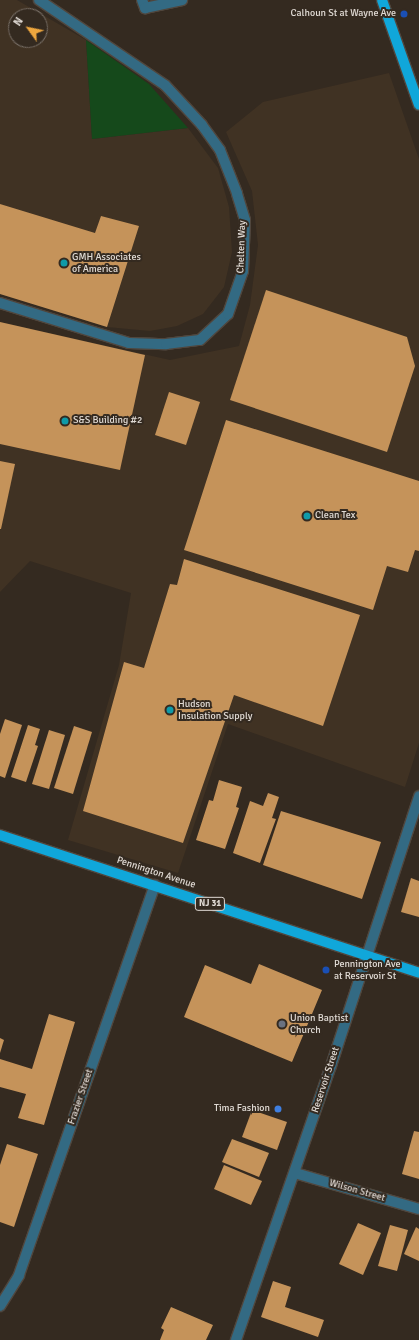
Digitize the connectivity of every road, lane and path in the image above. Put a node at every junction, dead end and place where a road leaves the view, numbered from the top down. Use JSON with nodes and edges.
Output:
{"nodes":[{"id":1,"x":39,"y":0,"type":"edge"},
{"id":2,"x":182,"y":0,"type":"edge"},
{"id":3,"x":382,"y":0,"type":"edge"},
{"id":4,"x":144,"y":4,"type":"edge"},
{"id":5,"x":419,"y":105,"type":"edge"},
{"id":6,"x":0,"y":303,"type":"edge"},
{"id":7,"x":419,"y":796,"type":"edge"},
{"id":8,"x":0,"y":835,"type":"edge"},
{"id":9,"x":155,"y":885,"type":"junction"},
{"id":10,"x":368,"y":955,"type":"junction"},
{"id":11,"x":419,"y":972,"type":"edge"},
{"id":12,"x":294,"y":1173,"type":"junction"},
{"id":13,"x":419,"y":1209,"type":"edge"},
{"id":14,"x":0,"y":1306,"type":"edge"},
{"id":15,"x":236,"y":1340,"type":"edge"}],
"edges":[{"from":1,"to":6,"type":"street","name":"Chelten Way"},
{"from":2,"to":4,"type":"street"},
{"from":3,"to":5,"type":"main road"},
{"from":7,"to":10,"type":"street","name":"Reservoir Street"},
{"from":8,"to":9,"type":"main road","name":"Pennington Avenue","number":"NJ 31"},
{"from":9,"to":10,"type":"main road","name":"Pennington Avenue","number":"NJ 31"},
{"from":9,"to":14,"type":"street","name":"Frazier Street"},
{"from":10,"to":11,"type":"main road","name":"Pennington Avenue","number":"NJ 31"},
{"from":10,"to":12,"type":"street","name":"Reservoir Street"},
{"from":12,"to":13,"type":"street","name":"Wilson Street"},
{"from":12,"to":15,"type":"street","name":"Reservoir Street"}]}
